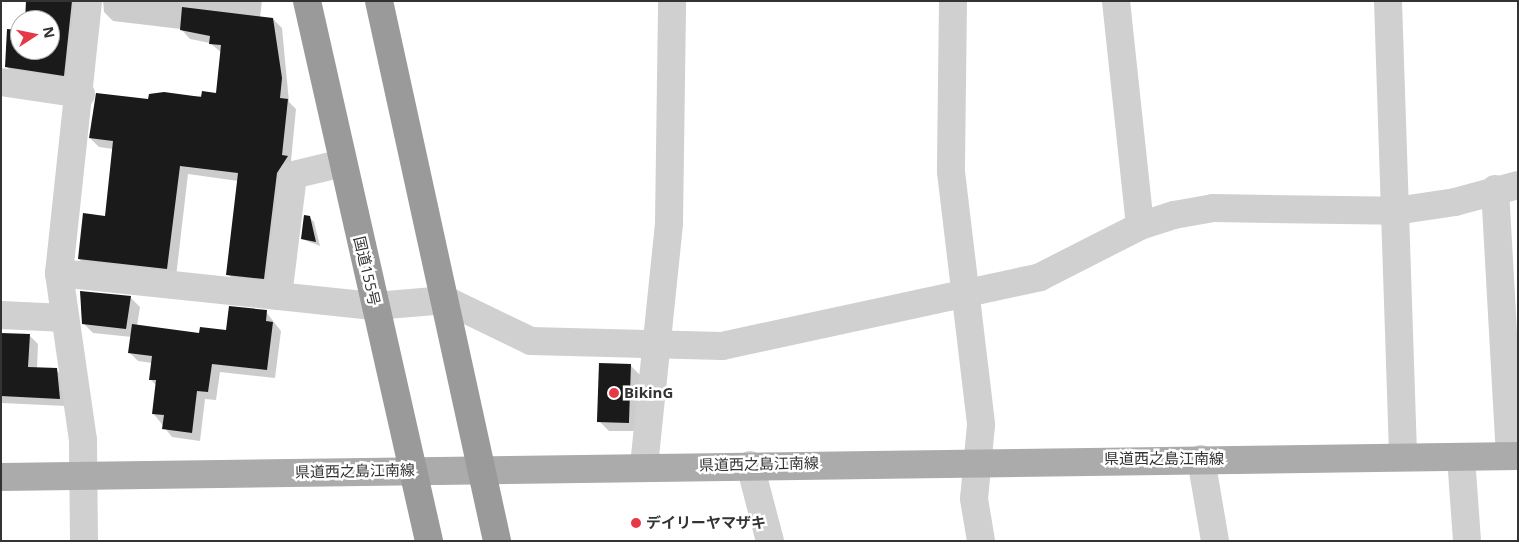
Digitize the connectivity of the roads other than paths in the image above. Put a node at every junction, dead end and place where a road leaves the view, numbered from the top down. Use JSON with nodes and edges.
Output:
{"nodes":[{"id":1,"x":88,"y":1,"type":"edge"},
{"id":2,"x":308,"y":1,"type":"edge"},
{"id":3,"x":379,"y":1,"type":"edge"},
{"id":4,"x":672,"y":1,"type":"edge"},
{"id":5,"x":953,"y":1,"type":"edge"},
{"id":6,"x":1116,"y":1,"type":"edge"},
{"id":7,"x":1388,"y":1,"type":"edge"},
{"id":8,"x":1,"y":82,"type":"edge"},
{"id":9,"x":81,"y":94,"type":"junction"},
{"id":10,"x":343,"y":163,"type":"junction"},
{"id":11,"x":1506,"y":187,"type":"edge"},
{"id":12,"x":1395,"y":212,"type":"junction"},
{"id":13,"x":1140,"y":226,"type":"junction"},
{"id":14,"x":59,"y":273,"type":"junction"},
{"id":15,"x":965,"y":293,"type":"junction"},
{"id":16,"x":278,"y":296,"type":"junction"},
{"id":17,"x":446,"y":300,"type":"junction"},
{"id":18,"x":375,"y":306,"type":"junction"},
{"id":19,"x":1,"y":315,"type":"edge"},
{"id":20,"x":65,"y":318,"type":"junction"},
{"id":21,"x":658,"y":347,"type":"junction"},
{"id":22,"x":1461,"y":456,"type":"junction"},
{"id":23,"x":1514,"y":456,"type":"edge"},
{"id":24,"x":1403,"y":457,"type":"junction"},
{"id":25,"x":1201,"y":459,"type":"junction"},
{"id":26,"x":978,"y":460,"type":"junction"},
{"id":27,"x":750,"y":464,"type":"junction"},
{"id":28,"x":644,"y":466,"type":"junction"},
{"id":29,"x":482,"y":469,"type":"junction"},
{"id":30,"x":411,"y":470,"type":"junction"},
{"id":31,"x":83,"y":475,"type":"junction"},
{"id":32,"x":1,"y":477,"type":"edge"},
{"id":33,"x":84,"y":541,"type":"edge"},
{"id":34,"x":429,"y":541,"type":"edge"},
{"id":35,"x":497,"y":541,"type":"edge"},
{"id":36,"x":770,"y":541,"type":"edge"},
{"id":37,"x":981,"y":541,"type":"edge"},
{"id":38,"x":1214,"y":541,"type":"edge"},
{"id":39,"x":1467,"y":541,"type":"edge"}],
"edges":[{"from":1,"to":9,"type":"street"},
{"from":2,"to":10,"type":"highway","name":"国道155号"},
{"from":3,"to":17,"type":"highway"},
{"from":4,"to":21,"type":"street"},
{"from":5,"to":15,"type":"street"},
{"from":6,"to":13,"type":"street"},
{"from":7,"to":12,"type":"street"},
{"from":8,"to":9,"type":"street"},
{"from":9,"to":14,"type":"street"},
{"from":10,"to":16,"type":"street"},
{"from":10,"to":18,"type":"highway","name":"国道155号"},
{"from":11,"to":12,"type":"street"},
{"from":11,"to":23,"type":"street"},
{"from":12,"to":13,"type":"street"},
{"from":12,"to":24,"type":"street"},
{"from":13,"to":15,"type":"street"},
{"from":14,"to":16,"type":"street"},
{"from":14,"to":20,"type":"street"},
{"from":15,"to":21,"type":"street"},
{"from":15,"to":26,"type":"street"},
{"from":16,"to":18,"type":"street"},
{"from":17,"to":18,"type":"street"},
{"from":17,"to":21,"type":"street"},
{"from":17,"to":29,"type":"highway"},
{"from":18,"to":30,"type":"highway","name":"国道155号"},
{"from":19,"to":20,"type":"street"},
{"from":20,"to":31,"type":"street"},
{"from":21,"to":28,"type":"street"},
{"from":22,"to":23,"type":"main road","name":"県道西之島江南線"},
{"from":22,"to":24,"type":"main road","name":"県道西之島江南線"},
{"from":22,"to":39,"type":"street"},
{"from":24,"to":25,"type":"main road","name":"県道西之島江南線"},
{"from":25,"to":26,"type":"main road","name":"県道西之島江南線"},
{"from":25,"to":38,"type":"street"},
{"from":26,"to":27,"type":"main road","name":"県道西之島江南線"},
{"from":26,"to":37,"type":"street"},
{"from":27,"to":28,"type":"main road","name":"県道西之島江南線"},
{"from":27,"to":36,"type":"street"},
{"from":28,"to":29,"type":"main road","name":"県道西之島江南線"},
{"from":29,"to":30,"type":"main road","name":"県道西之島江南線"},
{"from":29,"to":35,"type":"highway"},
{"from":30,"to":31,"type":"main road","name":"県道西之島江南線"},
{"from":30,"to":34,"type":"highway","name":"国道155号"},
{"from":31,"to":32,"type":"main road","name":"県道西之島江南線"},
{"from":31,"to":33,"type":"street"}]}
